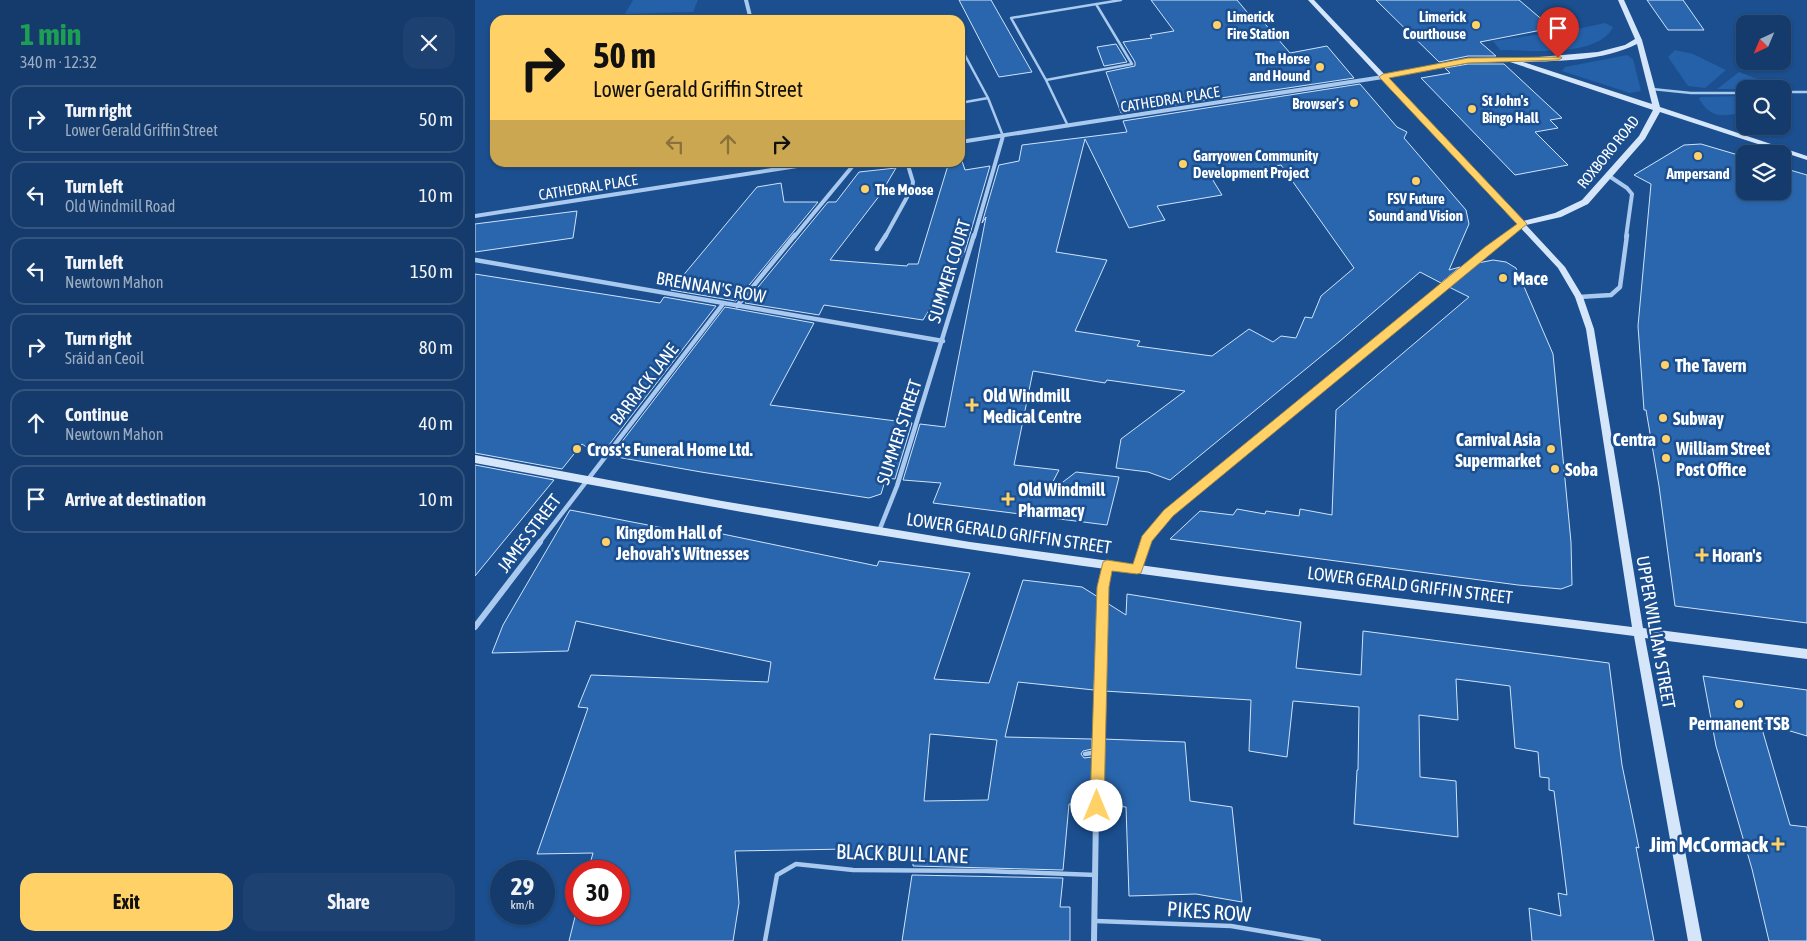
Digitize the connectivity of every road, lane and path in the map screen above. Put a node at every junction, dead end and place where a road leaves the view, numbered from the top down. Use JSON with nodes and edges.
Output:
{"nodes":[{"id":1,"x":746,"y":0,"type":"edge"},
{"id":2,"x":1121,"y":0,"type":"edge"},
{"id":3,"x":1311,"y":0,"type":"edge"},
{"id":4,"x":1621,"y":0,"type":"edge"},
{"id":5,"x":1096,"y":4,"type":"junction"},
{"id":6,"x":750,"y":15,"type":"edge"},
{"id":7,"x":1639,"y":40,"type":"junction"},
{"id":8,"x":965,"y":55,"type":"edge"},
{"id":9,"x":1511,"y":60,"type":"junction"},
{"id":10,"x":1383,"y":77,"type":"junction"},
{"id":11,"x":1046,"y":80,"type":"junction"},
{"id":12,"x":1651,"y":89,"type":"junction"},
{"id":13,"x":1736,"y":92,"type":"edge"},
{"id":14,"x":1791,"y":92,"type":"edge"},
{"id":15,"x":1807,"y":92,"type":"edge"},
{"id":16,"x":988,"y":98,"type":"junction"},
{"id":17,"x":965,"y":102,"type":"edge"},
{"id":18,"x":1657,"y":110,"type":"junction"},
{"id":19,"x":1068,"y":126,"type":"junction"},
{"id":20,"x":1003,"y":136,"type":"junction"},
{"id":21,"x":965,"y":141,"type":"edge"},
{"id":22,"x":1807,"y":158,"type":"edge"},
{"id":23,"x":792,"y":167,"type":"edge"},
{"id":24,"x":851,"y":167,"type":"edge"},
{"id":25,"x":908,"y":167,"type":"edge"},
{"id":26,"x":786,"y":168,"type":"joint"},
{"id":27,"x":1609,"y":176,"type":"junction"},
{"id":28,"x":475,"y":216,"type":"edge"},
{"id":29,"x":1522,"y":224,"type":"junction"},
{"id":30,"x":877,"y":250,"type":"dead end"},
{"id":31,"x":475,"y":260,"type":"edge"},
{"id":32,"x":1579,"y":296,"type":"junction"},
{"id":33,"x":723,"y":304,"type":"junction"},
{"id":34,"x":737,"y":306,"type":"junction"},
{"id":35,"x":943,"y":341,"type":"junction"},
{"id":36,"x":475,"y":459,"type":"edge"},
{"id":37,"x":586,"y":480,"type":"junction"},
{"id":38,"x":879,"y":531,"type":"junction"},
{"id":39,"x":1107,"y":565,"type":"junction"},
{"id":40,"x":1137,"y":569,"type":"junction"},
{"id":41,"x":475,"y":627,"type":"edge"},
{"id":42,"x":1638,"y":631,"type":"junction"},
{"id":43,"x":1807,"y":654,"type":"edge"},
{"id":44,"x":1097,"y":752,"type":"junction"},
{"id":45,"x":1085,"y":754,"type":"dead end"},
{"id":46,"x":1096,"y":875,"type":"junction"},
{"id":47,"x":1096,"y":921,"type":"junction"},
{"id":48,"x":765,"y":941,"type":"edge"},
{"id":49,"x":1095,"y":941,"type":"edge"},
{"id":50,"x":1319,"y":941,"type":"edge"},
{"id":51,"x":1695,"y":941,"type":"edge"}],
"edges":[{"from":1,"to":6,"type":"street"},
{"from":2,"to":5,"type":"lane"},
{"from":3,"to":10,"type":"main road","name":"UPPER WILLIAM STREET"},
{"from":4,"to":7,"type":"main road","name":"ROXBORO ROAD"},
{"from":5,"to":11,"type":"lane"},
{"from":5,"to":11,"type":"lane"},
{"from":7,"to":9,"type":"main road"},
{"from":7,"to":12,"type":"main road","name":"ROXBORO ROAD"},
{"from":8,"to":16,"type":"lane"},
{"from":9,"to":10,"type":"main road"},
{"from":9,"to":18,"type":"main road"},
{"from":10,"to":19,"type":"street","name":"CATHEDRAL PLACE"},
{"from":10,"to":29,"type":"main road","name":"UPPER WILLIAM STREET"},
{"from":11,"to":19,"type":"lane"},
{"from":12,"to":13,"type":"lane"},
{"from":12,"to":18,"type":"main road","name":"ROXBORO ROAD"},
{"from":14,"to":15,"type":"lane"},
{"from":16,"to":17,"type":"lane"},
{"from":16,"to":20,"type":"lane"},
{"from":18,"to":22,"type":"main road"},
{"from":18,"to":27,"type":"main road","name":"ROXBORO ROAD"},
{"from":19,"to":20,"type":"street","name":"CATHEDRAL PLACE"},
{"from":20,"to":21,"type":"street","name":"CATHEDRAL PLACE"},
{"from":20,"to":35,"type":"street","name":"SUMMER COURT"},
{"from":23,"to":26,"type":"street","name":"CATHEDRAL PLACE"},
{"from":24,"to":34,"type":"street"},
{"from":25,"to":30,"type":"street"},
{"from":26,"to":28,"type":"street","name":"CATHEDRAL PLACE"},
{"from":27,"to":29,"type":"main road","name":"ROXBORO ROAD"},
{"from":27,"to":32,"type":"street"},
{"from":29,"to":32,"type":"main road","name":"UPPER WILLIAM STREET"},
{"from":29,"to":40,"type":"street"},
{"from":31,"to":33,"type":"street","name":"BRENNAN'S ROW"},
{"from":32,"to":42,"type":"main road","name":"UPPER WILLIAM STREET"},
{"from":33,"to":34,"type":"street","name":"BRENNAN'S ROW"},
{"from":33,"to":37,"type":"street","name":"BARRACK LANE"},
{"from":34,"to":35,"type":"street","name":"BRENNAN'S ROW"},
{"from":35,"to":38,"type":"street","name":"SUMMER STREET"},
{"from":36,"to":37,"type":"main road","name":"LOWER GERALD GRIFFIN STREET"},
{"from":37,"to":38,"type":"main road","name":"LOWER GERALD GRIFFIN STREET"},
{"from":37,"to":41,"type":"street","name":"JAMES STREET"},
{"from":38,"to":39,"type":"main road","name":"LOWER GERALD GRIFFIN STREET"},
{"from":39,"to":40,"type":"main road","name":"LOWER GERALD GRIFFIN STREET"},
{"from":39,"to":44,"type":"street"},
{"from":40,"to":42,"type":"main road","name":"LOWER GERALD GRIFFIN STREET"},
{"from":42,"to":43,"type":"main road","name":"LOWER GERALD GRIFFIN STREET"},
{"from":42,"to":51,"type":"main road","name":"UPPER WILLIAM STREET"},
{"from":44,"to":45,"type":"lane"},
{"from":44,"to":46,"type":"street"},
{"from":46,"to":47,"type":"street"},
{"from":46,"to":48,"type":"lane","name":"BLACK BULL LANE"},
{"from":47,"to":49,"type":"street"},
{"from":47,"to":50,"type":"lane","name":"PIKES ROW"}]}
